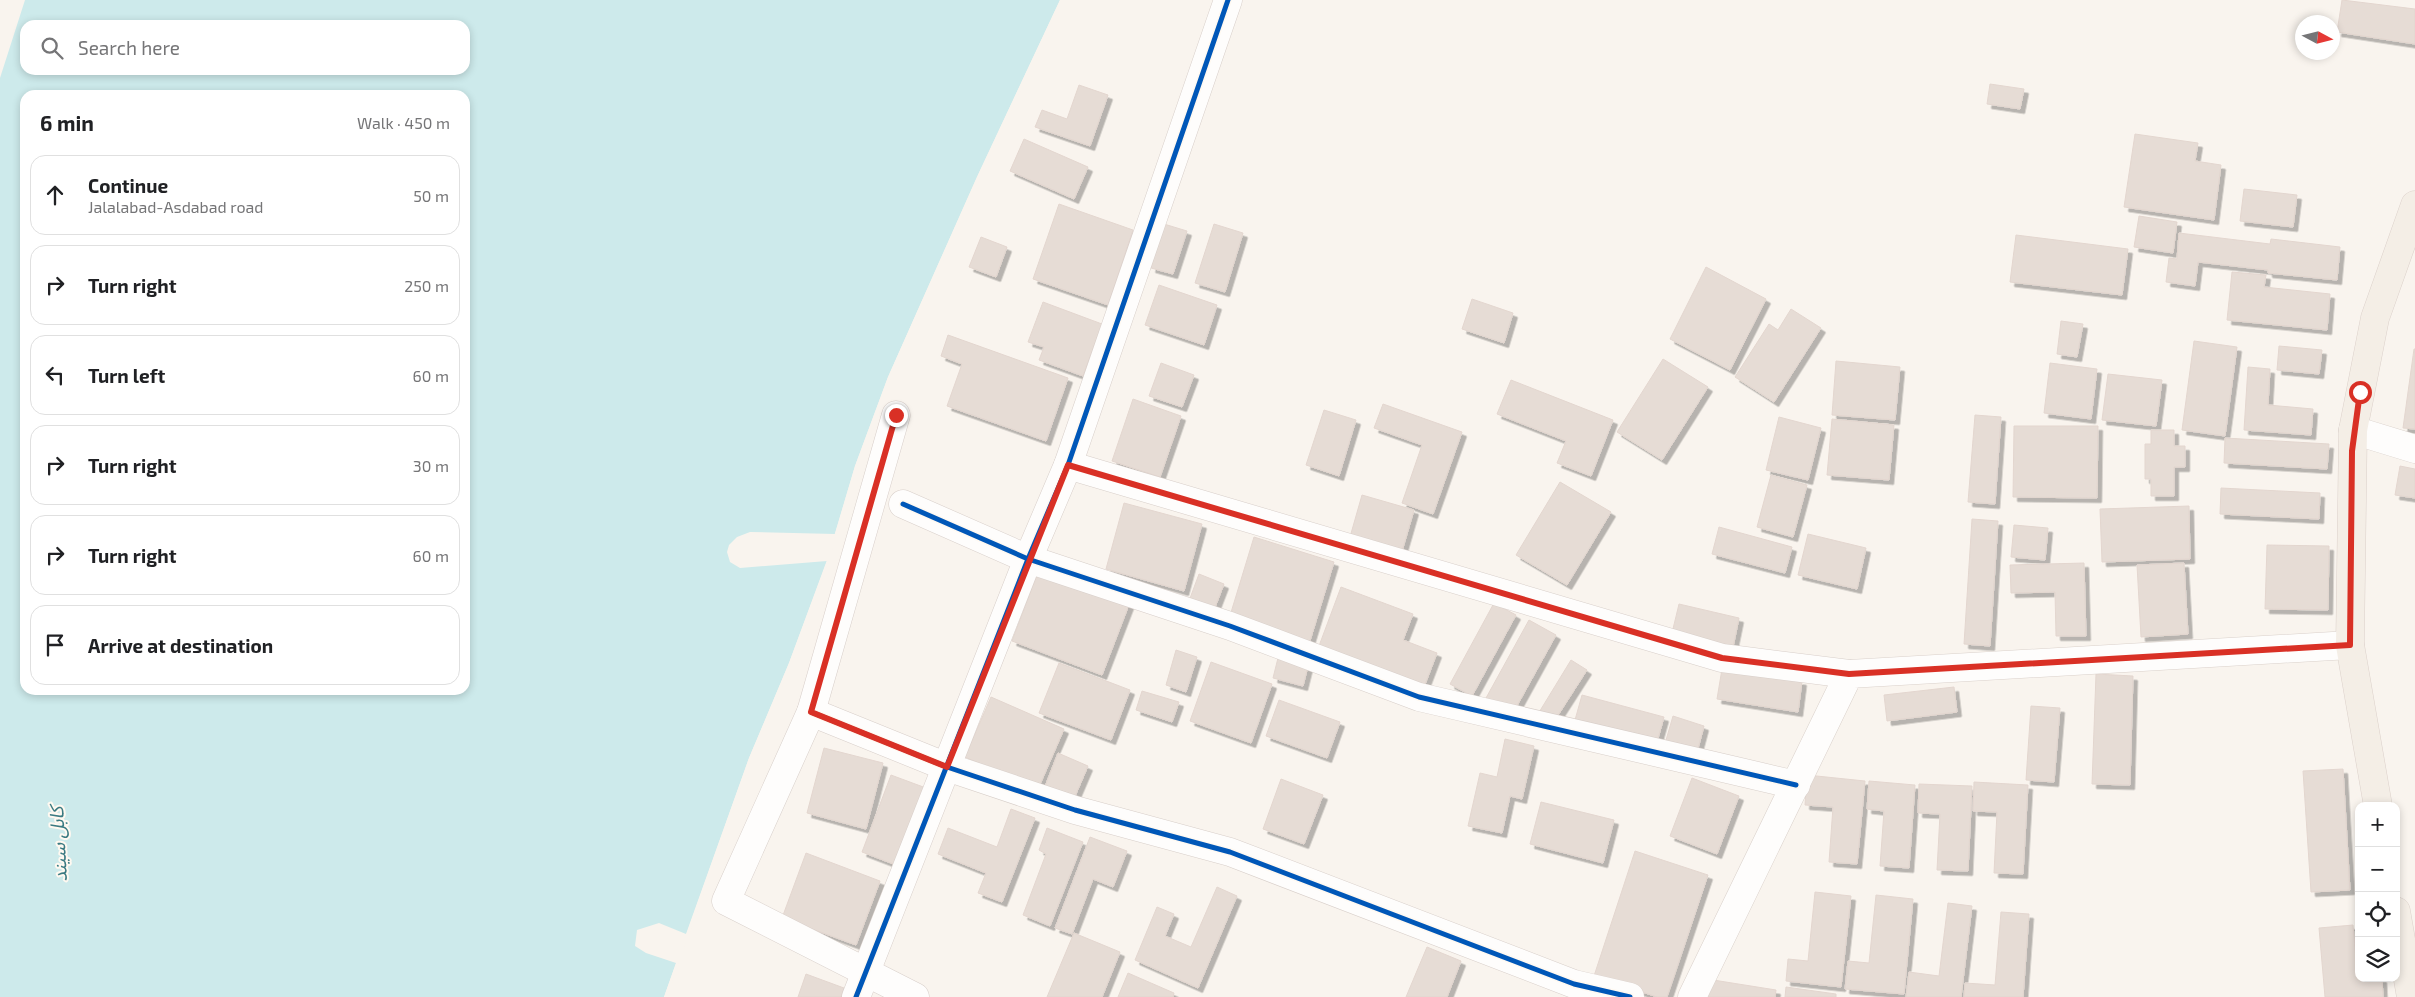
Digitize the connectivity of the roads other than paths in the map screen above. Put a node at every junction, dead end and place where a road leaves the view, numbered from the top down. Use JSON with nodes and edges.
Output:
{"nodes":[{"id":1,"x":1228,"y":0,"type":"edge"},
{"id":2,"x":2415,"y":205,"type":"edge"},
{"id":3,"x":896,"y":415,"type":"dead end"},
{"id":4,"x":2353,"y":430,"type":"junction"},
{"id":5,"x":2415,"y":449,"type":"edge"},
{"id":6,"x":1068,"y":465,"type":"junction"},
{"id":7,"x":903,"y":504,"type":"dead end"},
{"id":8,"x":1028,"y":559,"type":"junction"},
{"id":9,"x":2350,"y":645,"type":"junction"},
{"id":10,"x":1849,"y":674,"type":"junction"},
{"id":11,"x":811,"y":712,"type":"junction"},
{"id":12,"x":947,"y":767,"type":"junction"},
{"id":13,"x":1796,"y":785,"type":"junction"},
{"id":14,"x":2377,"y":802,"type":"edge"},
{"id":15,"x":2400,"y":934,"type":"edge"},
{"id":16,"x":861,"y":985,"type":"edge"},
{"id":17,"x":915,"y":997,"type":"edge"},
{"id":18,"x":1630,"y":997,"type":"edge"},
{"id":19,"x":1692,"y":997,"type":"edge"},
{"id":20,"x":2411,"y":997,"type":"edge"}],
"edges":[{"from":1,"to":6,"type":"street"},
{"from":2,"to":4,"type":"main road"},
{"from":3,"to":11,"type":"street"},
{"from":4,"to":5,"type":"street"},
{"from":4,"to":9,"type":"main road"},
{"from":6,"to":8,"type":"street"},
{"from":6,"to":10,"type":"street"},
{"from":7,"to":8,"type":"street"},
{"from":8,"to":12,"type":"street"},
{"from":8,"to":13,"type":"street"},
{"from":9,"to":10,"type":"street"},
{"from":9,"to":14,"type":"main road"},
{"from":10,"to":13,"type":"street"},
{"from":11,"to":12,"type":"street"},
{"from":11,"to":16,"type":"street"},
{"from":12,"to":16,"type":"street"},
{"from":12,"to":18,"type":"street"},
{"from":13,"to":19,"type":"street"},
{"from":15,"to":20,"type":"main road"},
{"from":16,"to":17,"type":"street"}]}
